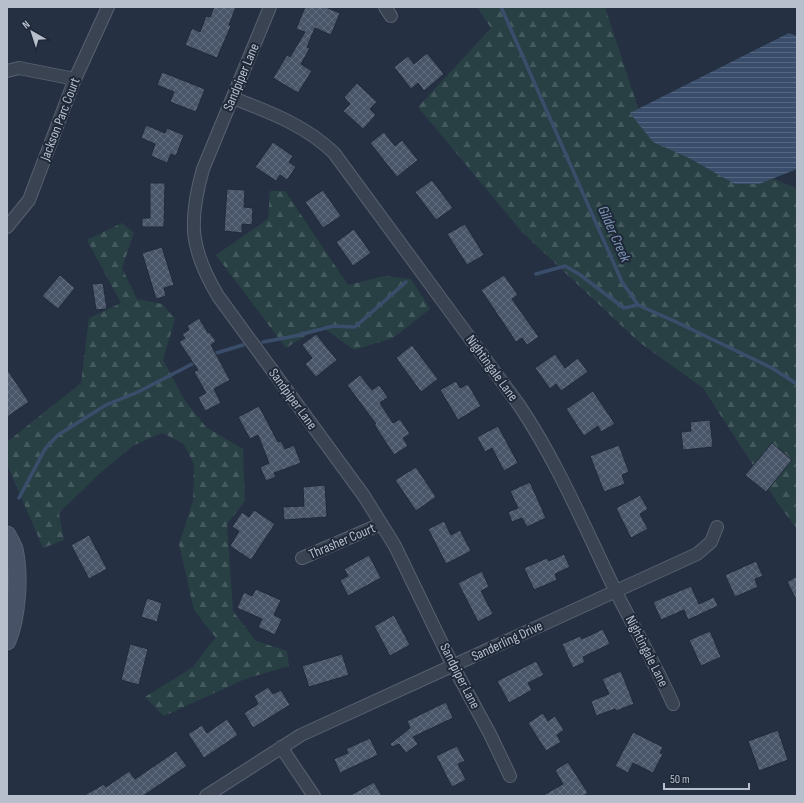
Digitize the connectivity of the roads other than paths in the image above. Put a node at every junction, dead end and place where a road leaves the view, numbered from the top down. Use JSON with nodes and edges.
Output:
{"nodes":[{"id":1,"x":108,"y":7,"type":"edge"},
{"id":2,"x":270,"y":7,"type":"edge"},
{"id":3,"x":7,"y":71,"type":"edge"},
{"id":4,"x":75,"y":79,"type":"junction"},
{"id":5,"x":233,"y":98,"type":"junction"},
{"id":6,"x":7,"y":227,"type":"edge"},
{"id":7,"x":381,"y":524,"type":"junction"},
{"id":8,"x":717,"y":527,"type":"dead end"},
{"id":9,"x":7,"y":535,"type":"edge"},
{"id":10,"x":302,"y":558,"type":"dead end"},
{"id":11,"x":616,"y":591,"type":"junction"},
{"id":12,"x":7,"y":642,"type":"edge"},
{"id":13,"x":454,"y":666,"type":"junction"},
{"id":14,"x":673,"y":704,"type":"dead end"},
{"id":15,"x":281,"y":748,"type":"junction"},
{"id":16,"x":510,"y":776,"type":"dead end"},
{"id":17,"x":206,"y":796,"type":"edge"},
{"id":18,"x":314,"y":796,"type":"edge"}],
"edges":[{"from":1,"to":4,"type":"street","name":"Jackson Parc Court"},
{"from":2,"to":5,"type":"street","name":"Sandpiper Lane"},
{"from":3,"to":4,"type":"street"},
{"from":4,"to":6,"type":"street","name":"Jackson Parc Court"},
{"from":5,"to":7,"type":"street","name":"Sandpiper Lane"},
{"from":5,"to":11,"type":"street","name":"Nightingale Lane"},
{"from":7,"to":10,"type":"street","name":"Thrasher Court"},
{"from":7,"to":13,"type":"street","name":"Sandpiper Lane"},
{"from":8,"to":11,"type":"street","name":"Sanderling Drive"},
{"from":9,"to":12,"type":"street"},
{"from":11,"to":13,"type":"street","name":"Sanderling Drive"},
{"from":11,"to":14,"type":"street","name":"Nightingale Lane"},
{"from":13,"to":15,"type":"street","name":"Sanderling Drive"},
{"from":13,"to":16,"type":"street","name":"Sandpiper Lane"},
{"from":15,"to":17,"type":"street","name":"Sanderling Drive"},
{"from":15,"to":18,"type":"street"}]}
